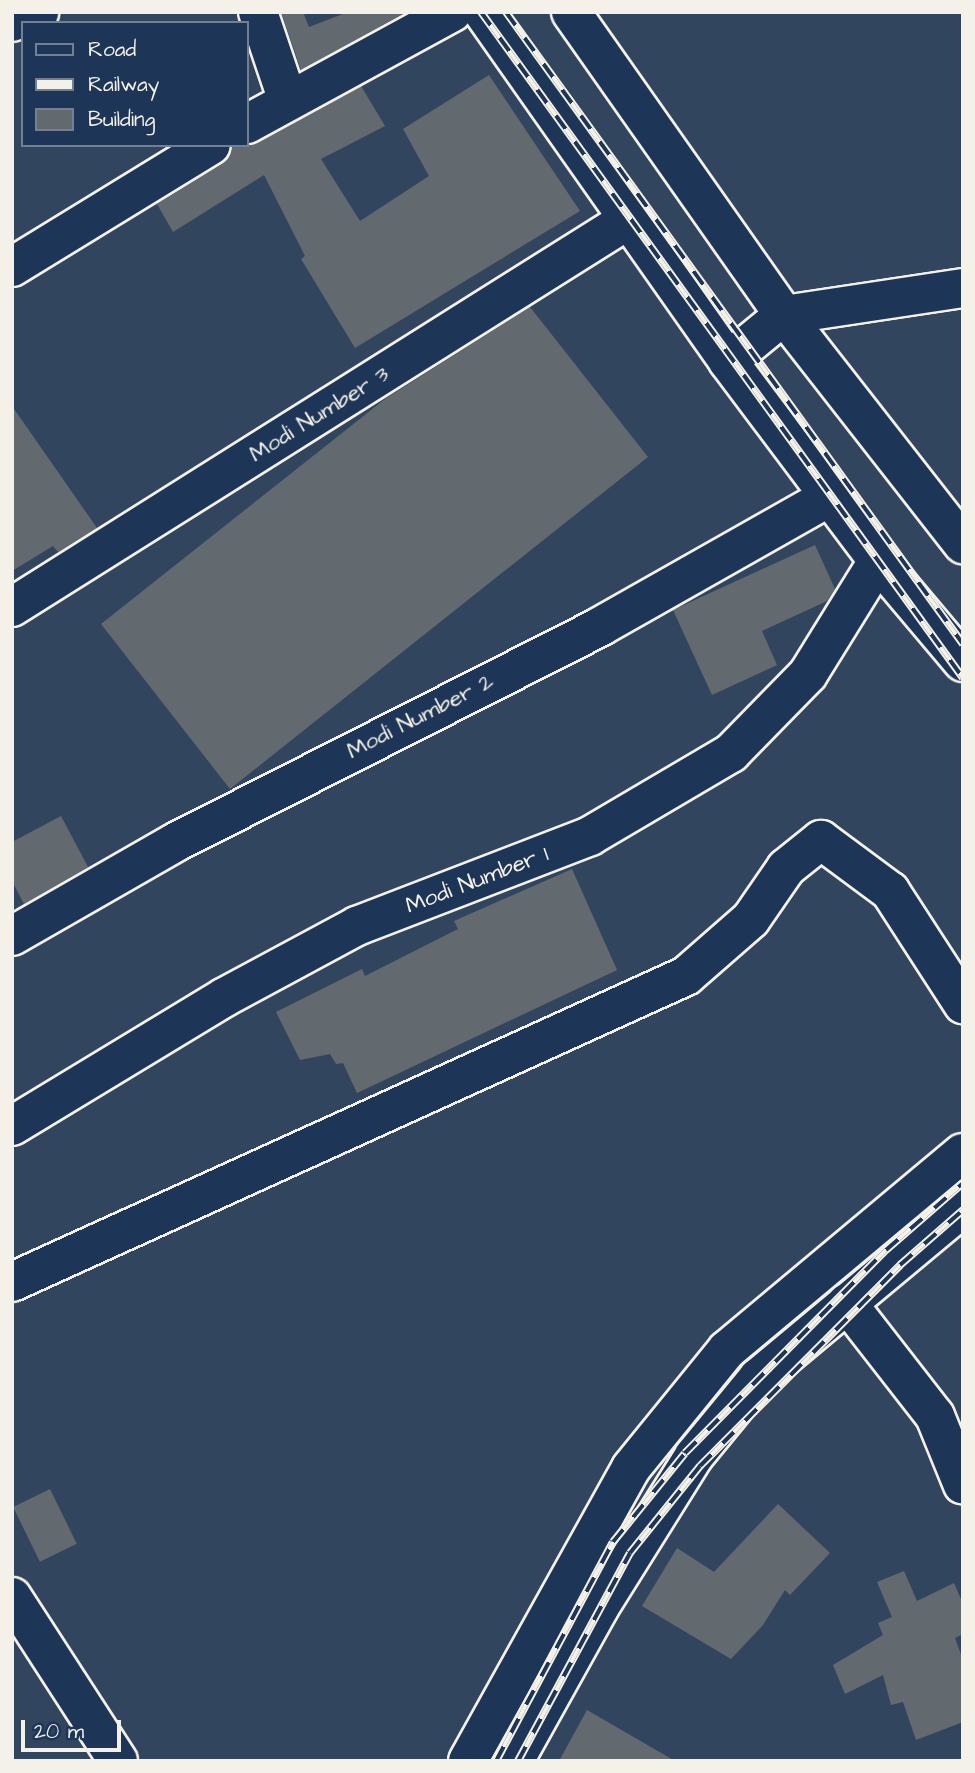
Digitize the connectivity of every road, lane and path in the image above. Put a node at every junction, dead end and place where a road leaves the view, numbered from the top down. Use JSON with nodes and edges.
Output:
{"nodes":[{"id":1,"x":39,"y":12,"type":"edge"},
{"id":2,"x":258,"y":12,"type":"edge"},
{"id":3,"x":452,"y":12,"type":"edge"},
{"id":4,"x":483,"y":12,"type":"edge"},
{"id":5,"x":571,"y":12,"type":"edge"},
{"id":6,"x":12,"y":22,"type":"edge"},
{"id":7,"x":288,"y":101,"type":"junction"},
{"id":8,"x":248,"y":123,"type":"edge"},
{"id":9,"x":208,"y":147,"type":"edge"},
{"id":10,"x":626,"y":222,"type":"junction"},
{"id":11,"x":12,"y":267,"type":"edge"},
{"id":12,"x":963,"y":288,"type":"edge"},
{"id":13,"x":784,"y":315,"type":"junction"},
{"id":14,"x":728,"y":361,"type":"junction"},
{"id":15,"x":829,"y":497,"type":"junction"},
{"id":16,"x":963,"y":544,"type":"edge"},
{"id":17,"x":878,"y":561,"type":"junction"},
{"id":18,"x":12,"y":607,"type":"edge"},
{"id":19,"x":963,"y":662,"type":"edge"},
{"id":20,"x":12,"y":936,"type":"edge"},
{"id":21,"x":963,"y":1004,"type":"edge"},
{"id":22,"x":12,"y":1126,"type":"edge"},
{"id":23,"x":963,"y":1153,"type":"edge"},
{"id":24,"x":963,"y":1207,"type":"edge"},
{"id":25,"x":12,"y":1282,"type":"edge"},
{"id":26,"x":847,"y":1303,"type":"junction"},
{"id":27,"x":963,"y":1485,"type":"edge"},
{"id":28,"x":12,"y":1598,"type":"edge"},
{"id":29,"x":118,"y":1761,"type":"edge"},
{"id":30,"x":468,"y":1761,"type":"edge"},
{"id":31,"x":514,"y":1761,"type":"edge"}],
"edges":[{"from":1,"to":6,"type":"street"},
{"from":2,"to":7,"type":"street"},
{"from":3,"to":7,"type":"street"},
{"from":4,"to":10,"type":"street"},
{"from":5,"to":13,"type":"street"},
{"from":7,"to":8,"type":"street"},
{"from":9,"to":11,"type":"street"},
{"from":10,"to":14,"type":"street"},
{"from":10,"to":18,"type":"street","name":"Modi Number 3"},
{"from":12,"to":13,"type":"street"},
{"from":13,"to":14,"type":"street"},
{"from":13,"to":16,"type":"street"},
{"from":14,"to":15,"type":"street"},
{"from":15,"to":17,"type":"street"},
{"from":15,"to":20,"type":"street","name":"Modi Number 2"},
{"from":17,"to":19,"type":"street"},
{"from":17,"to":22,"type":"street","name":"Modi Number 1"},
{"from":21,"to":25,"type":"street"},
{"from":23,"to":30,"type":"street"},
{"from":24,"to":26,"type":"street"},
{"from":26,"to":27,"type":"street"},
{"from":26,"to":31,"type":"street"},
{"from":28,"to":29,"type":"street"}]}
